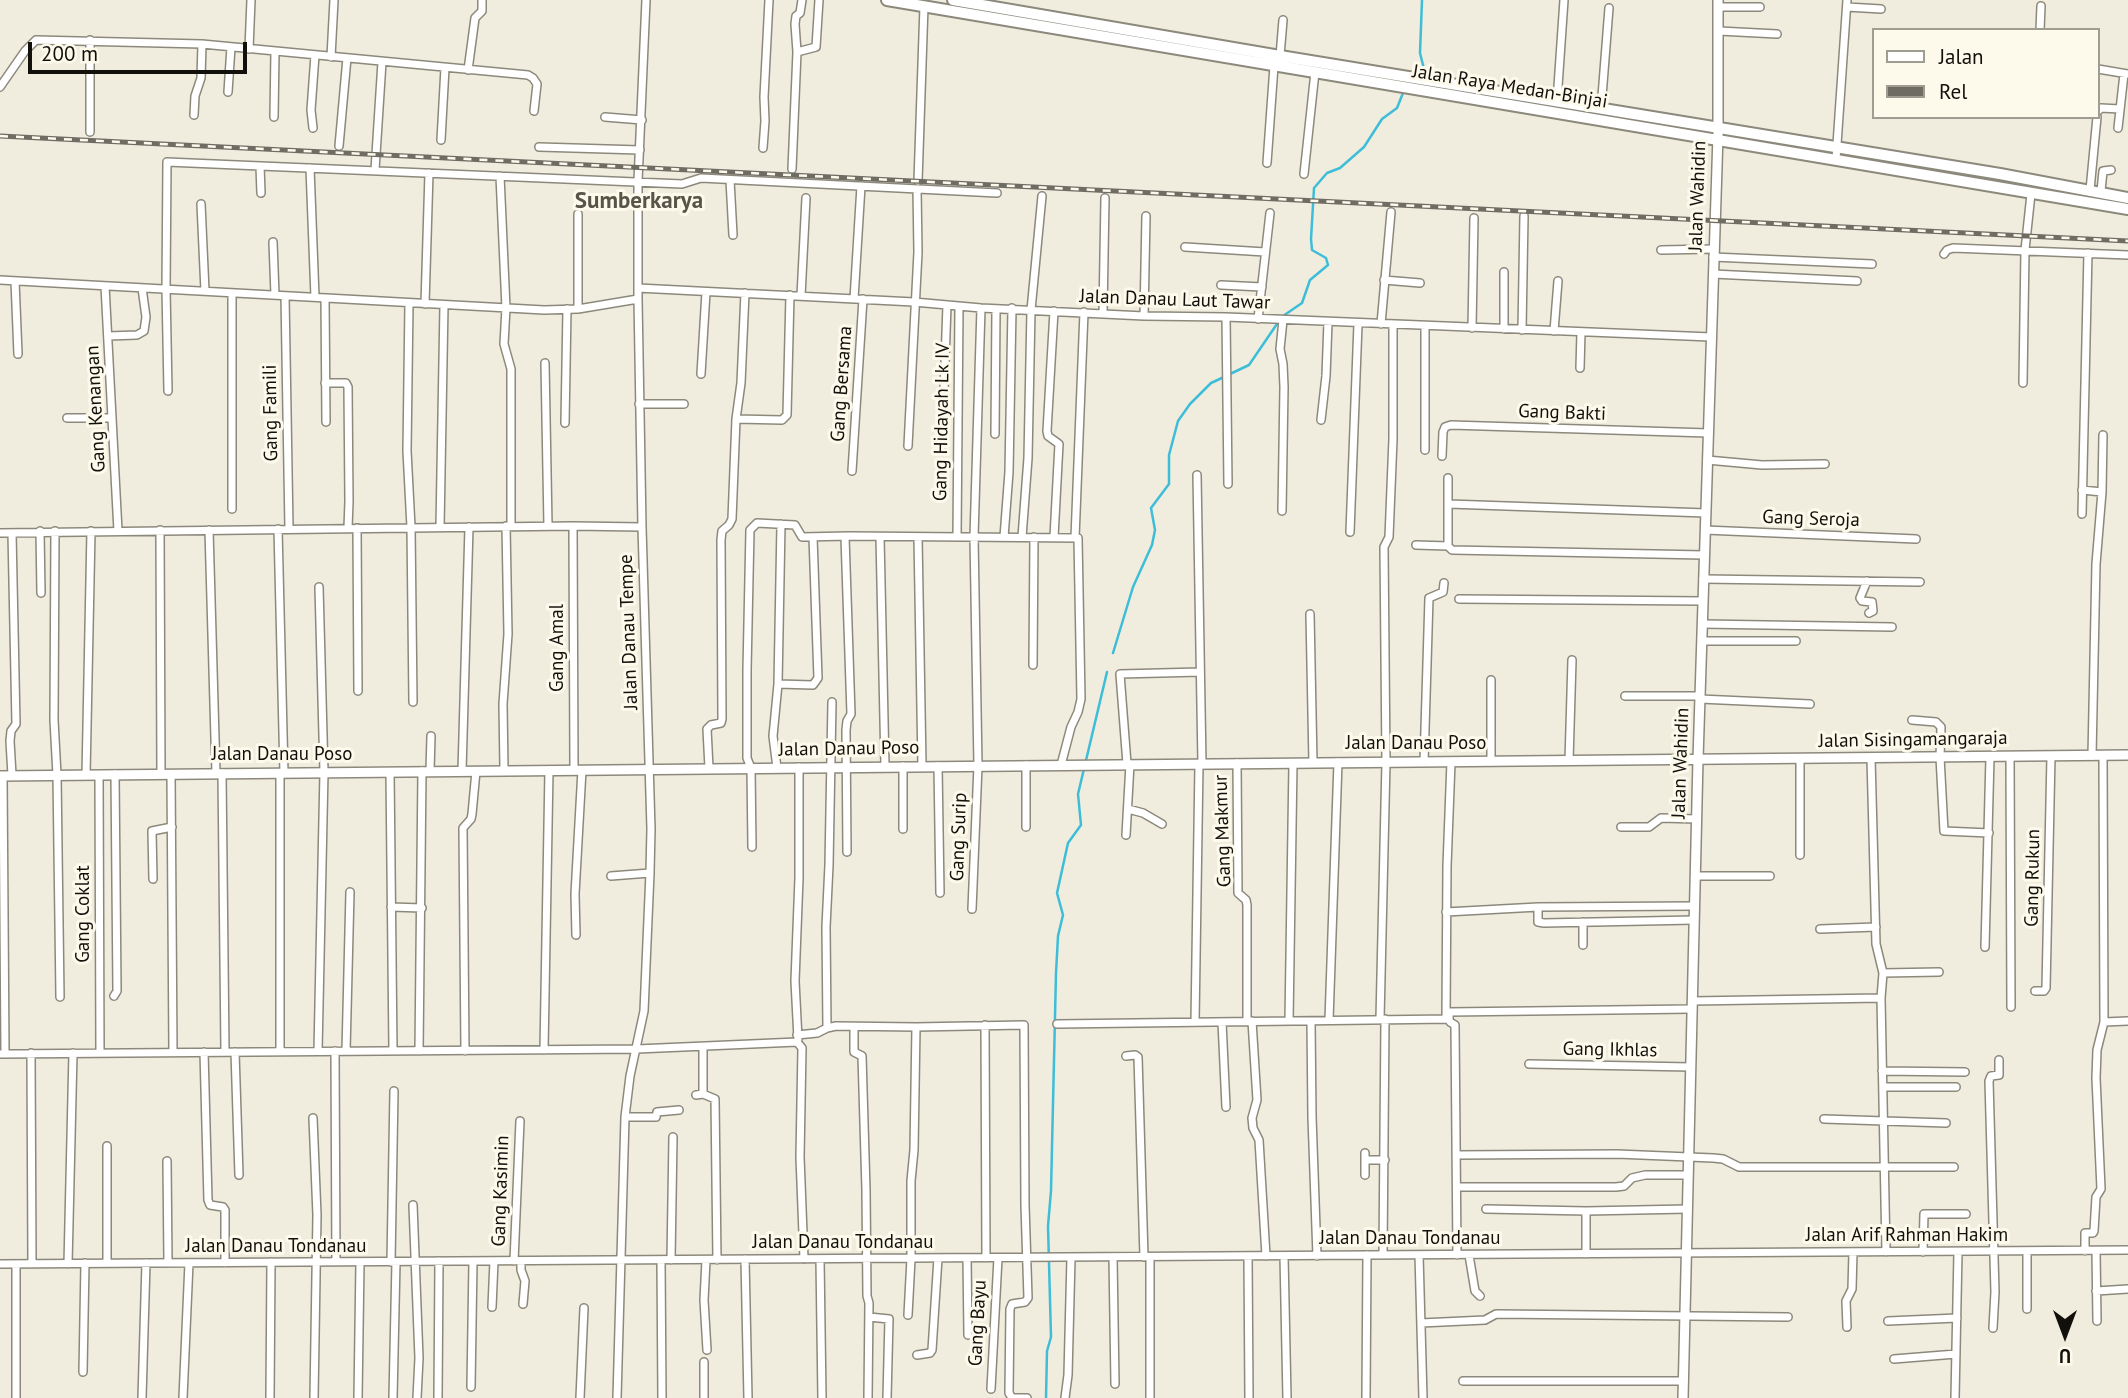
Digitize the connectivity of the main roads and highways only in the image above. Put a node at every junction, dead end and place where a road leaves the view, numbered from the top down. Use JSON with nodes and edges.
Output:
{"nodes":[{"id":1,"x":887,"y":0,"type":"edge"},
{"id":2,"x":953,"y":0,"type":"edge"},
{"id":3,"x":1277,"y":61,"type":"junction"},
{"id":4,"x":1718,"y":134,"type":"junction"},
{"id":5,"x":1837,"y":154,"type":"junction"},
{"id":6,"x":2128,"y":198,"type":"edge"},
{"id":7,"x":2128,"y":209,"type":"edge"}],
"edges":[{"from":1,"to":3,"type":"main road","name":"Jalan Raya Medan-Binjai"},
{"from":2,"to":3,"type":"main road","name":"Jalan Raya Medan-Binjai"},
{"from":3,"to":4,"type":"main road","name":"Jalan Raya Medan-Binjai"},
{"from":3,"to":4,"type":"main road","name":"Jalan Raya Medan-Binjai"},
{"from":4,"to":5,"type":"main road","name":"Jalan Raya Medan-Binjai"},
{"from":5,"to":6,"type":"main road","name":"Jalan Raya Medan-Binjai"},
{"from":5,"to":7,"type":"main road","name":"Jalan Raya Medan-Binjai"}]}
